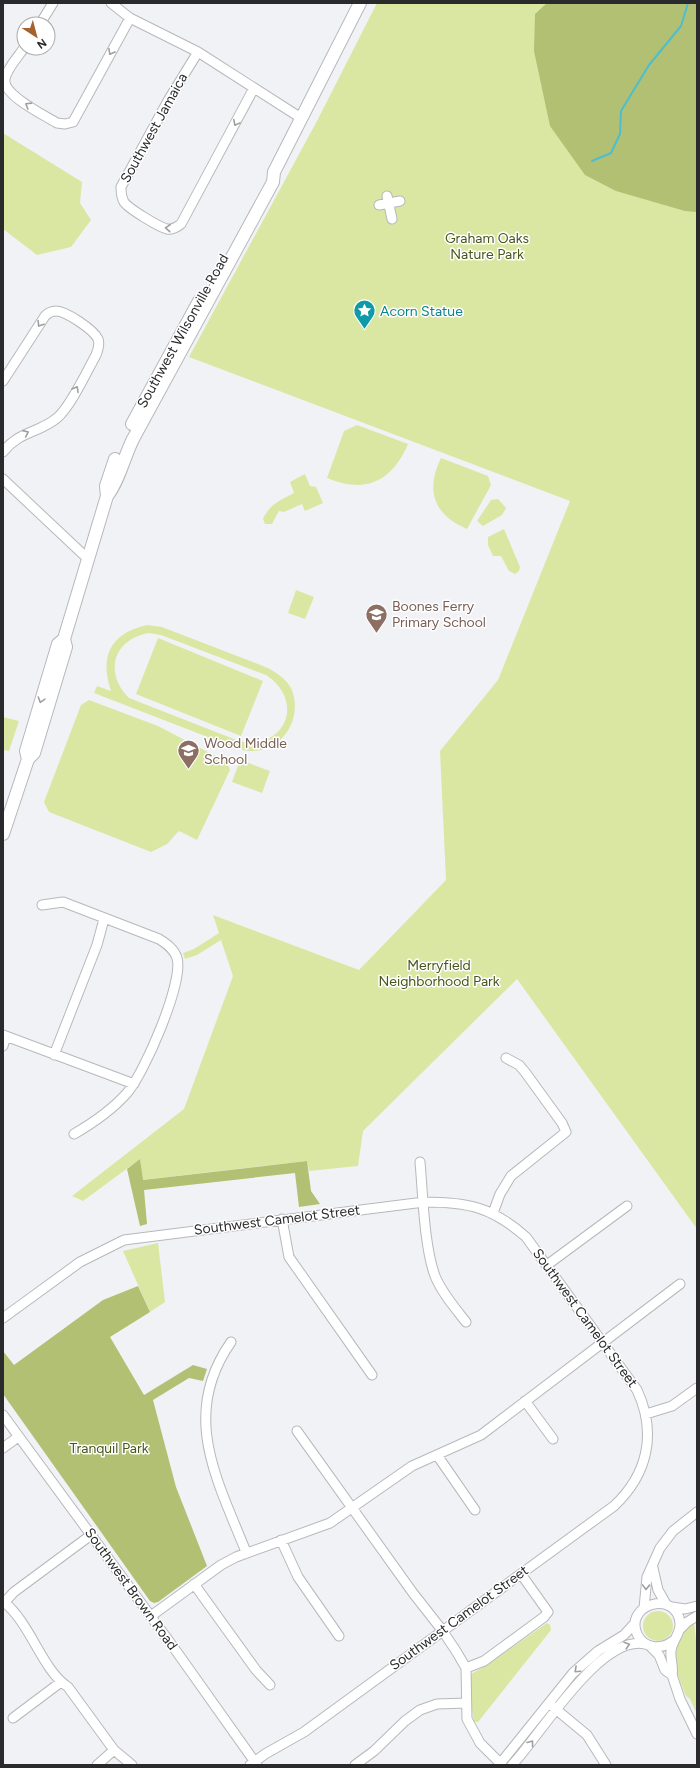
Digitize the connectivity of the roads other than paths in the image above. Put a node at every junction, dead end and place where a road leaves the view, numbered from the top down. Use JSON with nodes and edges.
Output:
{"nodes":[{"id":1,"x":53,"y":3,"type":"edge"},
{"id":2,"x":111,"y":3,"type":"edge"},
{"id":3,"x":360,"y":3,"type":"edge"},
{"id":4,"x":45,"y":16,"type":"edge"},
{"id":5,"x":130,"y":18,"type":"junction"},
{"id":6,"x":198,"y":52,"type":"junction"},
{"id":7,"x":19,"y":56,"type":"edge"},
{"id":8,"x":254,"y":88,"type":"junction"},
{"id":9,"x":301,"y":118,"type":"junction"},
{"id":10,"x":388,"y":199,"type":"junction"},
{"id":11,"x":400,"y":201,"type":"dead end"},
{"id":12,"x":379,"y":205,"type":"dead end"},
{"id":13,"x":392,"y":219,"type":"dead end"},
{"id":14,"x":3,"y":381,"type":"edge"},
{"id":15,"x":3,"y":452,"type":"edge"},
{"id":16,"x":3,"y":479,"type":"edge"},
{"id":17,"x":88,"y":559,"type":"junction"},
{"id":18,"x":3,"y":834,"type":"edge"},
{"id":19,"x":42,"y":905,"type":"dead end"},
{"id":20,"x":104,"y":918,"type":"junction"},
{"id":21,"x":4,"y":1036,"type":"edge"},
{"id":22,"x":3,"y":1046,"type":"edge"},
{"id":23,"x":54,"y":1055,"type":"junction"},
{"id":24,"x":506,"y":1058,"type":"dead end"},
{"id":25,"x":134,"y":1084,"type":"junction"},
{"id":26,"x":74,"y":1134,"type":"dead end"},
{"id":27,"x":420,"y":1162,"type":"dead end"},
{"id":28,"x":424,"y":1202,"type":"junction"},
{"id":29,"x":627,"y":1206,"type":"dead end"},
{"id":30,"x":494,"y":1213,"type":"junction"},
{"id":31,"x":282,"y":1220,"type":"junction"},
{"id":32,"x":547,"y":1265,"type":"junction"},
{"id":33,"x":680,"y":1284,"type":"dead end"},
{"id":34,"x":3,"y":1318,"type":"edge"},
{"id":35,"x":466,"y":1322,"type":"dead end"},
{"id":36,"x":232,"y":1342,"type":"dead end"},
{"id":37,"x":602,"y":1342,"type":"junction"},
{"id":38,"x":372,"y":1374,"type":"dead end"},
{"id":39,"x":697,"y":1388,"type":"edge"},
{"id":40,"x":525,"y":1401,"type":"junction"},
{"id":41,"x":646,"y":1414,"type":"junction"},
{"id":42,"x":3,"y":1415,"type":"edge"},
{"id":43,"x":297,"y":1431,"type":"dead end"},
{"id":44,"x":18,"y":1437,"type":"junction"},
{"id":45,"x":553,"y":1439,"type":"dead end"},
{"id":46,"x":3,"y":1448,"type":"edge"},
{"id":47,"x":436,"y":1455,"type":"junction"},
{"id":48,"x":351,"y":1508,"type":"junction"},
{"id":49,"x":475,"y":1510,"type":"dead end"},
{"id":50,"x":697,"y":1512,"type":"edge"},
{"id":51,"x":91,"y":1535,"type":"junction"},
{"id":52,"x":281,"y":1540,"type":"junction"},
{"id":53,"x":246,"y":1552,"type":"junction"},
{"id":54,"x":653,"y":1568,"type":"junction"},
{"id":55,"x":521,"y":1574,"type":"junction"},
{"id":56,"x":194,"y":1584,"type":"junction"},
{"id":57,"x":4,"y":1603,"type":"edge"},
{"id":58,"x":669,"y":1606,"type":"junction"},
{"id":59,"x":697,"y":1606,"type":"edge"},
{"id":60,"x":644,"y":1608,"type":"junction"},
{"id":61,"x":150,"y":1616,"type":"junction"},
{"id":62,"x":697,"y":1616,"type":"edge"},
{"id":63,"x":635,"y":1623,"type":"junction"},
{"id":64,"x":680,"y":1629,"type":"junction"},
{"id":65,"x":442,"y":1630,"type":"junction"},
{"id":66,"x":338,"y":1636,"type":"dead end"},
{"id":67,"x":673,"y":1641,"type":"junction"},
{"id":68,"x":648,"y":1645,"type":"junction"},
{"id":69,"x":466,"y":1668,"type":"junction"},
{"id":70,"x":672,"y":1675,"type":"junction"},
{"id":71,"x":61,"y":1682,"type":"junction"},
{"id":72,"x":270,"y":1685,"type":"dead end"},
{"id":73,"x":466,"y":1703,"type":"junction"},
{"id":74,"x":548,"y":1703,"type":"junction"},
{"id":75,"x":556,"y":1709,"type":"junction"},
{"id":76,"x":13,"y":1718,"type":"dead end"},
{"id":77,"x":697,"y":1734,"type":"edge"},
{"id":78,"x":114,"y":1750,"type":"junction"},
{"id":79,"x":253,"y":1764,"type":"edge"},
{"id":80,"x":500,"y":1764,"type":"edge"},
{"id":81,"x":97,"y":1765,"type":"edge"},
{"id":82,"x":132,"y":1765,"type":"edge"},
{"id":83,"x":355,"y":1765,"type":"edge"},
{"id":84,"x":512,"y":1765,"type":"edge"},
{"id":85,"x":606,"y":1765,"type":"edge"}],
"edges":[{"from":1,"to":4,"type":"street"},
{"from":2,"to":5,"type":"street"},
{"from":3,"to":9,"type":"main road","name":"Southwest Wilsonville Road"},
{"from":5,"to":6,"type":"street"},
{"from":5,"to":7,"type":"street","one_way":true},
{"from":6,"to":8,"type":"street"},
{"from":8,"to":6,"type":"street","name":"Southwest Jamaica","one_way":true},
{"from":8,"to":9,"type":"street"},
{"from":9,"to":17,"type":"main road","name":"Southwest Wilsonville Road"},
{"from":10,"to":11,"type":"street"},
{"from":10,"to":12,"type":"street"},
{"from":10,"to":13,"type":"street"},
{"from":15,"to":14,"type":"street","one_way":true},
{"from":16,"to":17,"type":"street"},
{"from":17,"to":18,"type":"main road","name":"Southwest Wilsonville Road"},
{"from":19,"to":20,"type":"street"},
{"from":20,"to":23,"type":"street"},
{"from":20,"to":25,"type":"street"},
{"from":21,"to":22,"type":"street"},
{"from":21,"to":23,"type":"street"},
{"from":23,"to":25,"type":"street"},
{"from":24,"to":30,"type":"street"},
{"from":25,"to":26,"type":"street"},
{"from":27,"to":28,"type":"street"},
{"from":28,"to":30,"type":"street","name":"Southwest Camelot Street"},
{"from":28,"to":31,"type":"street","name":"Southwest Camelot Street"},
{"from":28,"to":35,"type":"street"},
{"from":29,"to":32,"type":"street"},
{"from":30,"to":32,"type":"street","name":"Southwest Camelot Street"},
{"from":31,"to":34,"type":"street","name":"Southwest Camelot Street"},
{"from":31,"to":38,"type":"street"},
{"from":32,"to":37,"type":"street","name":"Southwest Camelot Street"},
{"from":33,"to":37,"type":"street"},
{"from":36,"to":53,"type":"street"},
{"from":37,"to":40,"type":"street"},
{"from":37,"to":41,"type":"street","name":"Southwest Camelot Street"},
{"from":39,"to":41,"type":"street"},
{"from":40,"to":45,"type":"street"},
{"from":40,"to":47,"type":"street"},
{"from":41,"to":55,"type":"street","name":"Southwest Camelot Street"},
{"from":42,"to":44,"type":"street","name":"Southwest Brown Road"},
{"from":43,"to":48,"type":"street"},
{"from":44,"to":46,"type":"street"},
{"from":44,"to":51,"type":"street","name":"Southwest Brown Road"},
{"from":47,"to":48,"type":"street"},
{"from":47,"to":49,"type":"street"},
{"from":48,"to":52,"type":"street"},
{"from":48,"to":65,"type":"street"},
{"from":50,"to":54,"type":"street"},
{"from":51,"to":57,"type":"street"},
{"from":51,"to":61,"type":"street","name":"Southwest Brown Road"},
{"from":52,"to":53,"type":"street"},
{"from":52,"to":66,"type":"street"},
{"from":53,"to":56,"type":"street"},
{"from":54,"to":58,"type":"street"},
{"from":54,"to":60,"type":"street","one_way":true},
{"from":55,"to":65,"type":"street","name":"Southwest Camelot Street"},
{"from":55,"to":69,"type":"street"},
{"from":56,"to":61,"type":"street"},
{"from":56,"to":72,"type":"street"},
{"from":57,"to":71,"type":"street"},
{"from":58,"to":59,"type":"street"},
{"from":58,"to":60,"type":"street"},
{"from":58,"to":64,"type":"street"},
{"from":60,"to":63,"type":"street"},
{"from":61,"to":79,"type":"street","name":"Southwest Brown Road"},
{"from":62,"to":64,"type":"street"},
{"from":63,"to":68,"type":"street"},
{"from":63,"to":74,"type":"street","one_way":true},
{"from":64,"to":67,"type":"street"},
{"from":65,"to":69,"type":"street"},
{"from":65,"to":79,"type":"street","name":"Southwest Camelot Street"},
{"from":67,"to":68,"type":"street"},
{"from":67,"to":70,"type":"street"},
{"from":68,"to":70,"type":"street"},
{"from":75,"to":68,"type":"street","one_way":true},
{"from":69,"to":73,"type":"street"},
{"from":70,"to":77,"type":"street"},
{"from":71,"to":76,"type":"street"},
{"from":71,"to":78,"type":"street"},
{"from":73,"to":80,"type":"street"},
{"from":73,"to":83,"type":"street"},
{"from":74,"to":75,"type":"street"},
{"from":74,"to":80,"type":"street"},
{"from":84,"to":75,"type":"street","one_way":true},
{"from":75,"to":85,"type":"street"},
{"from":78,"to":81,"type":"street"},
{"from":78,"to":82,"type":"street"}]}
